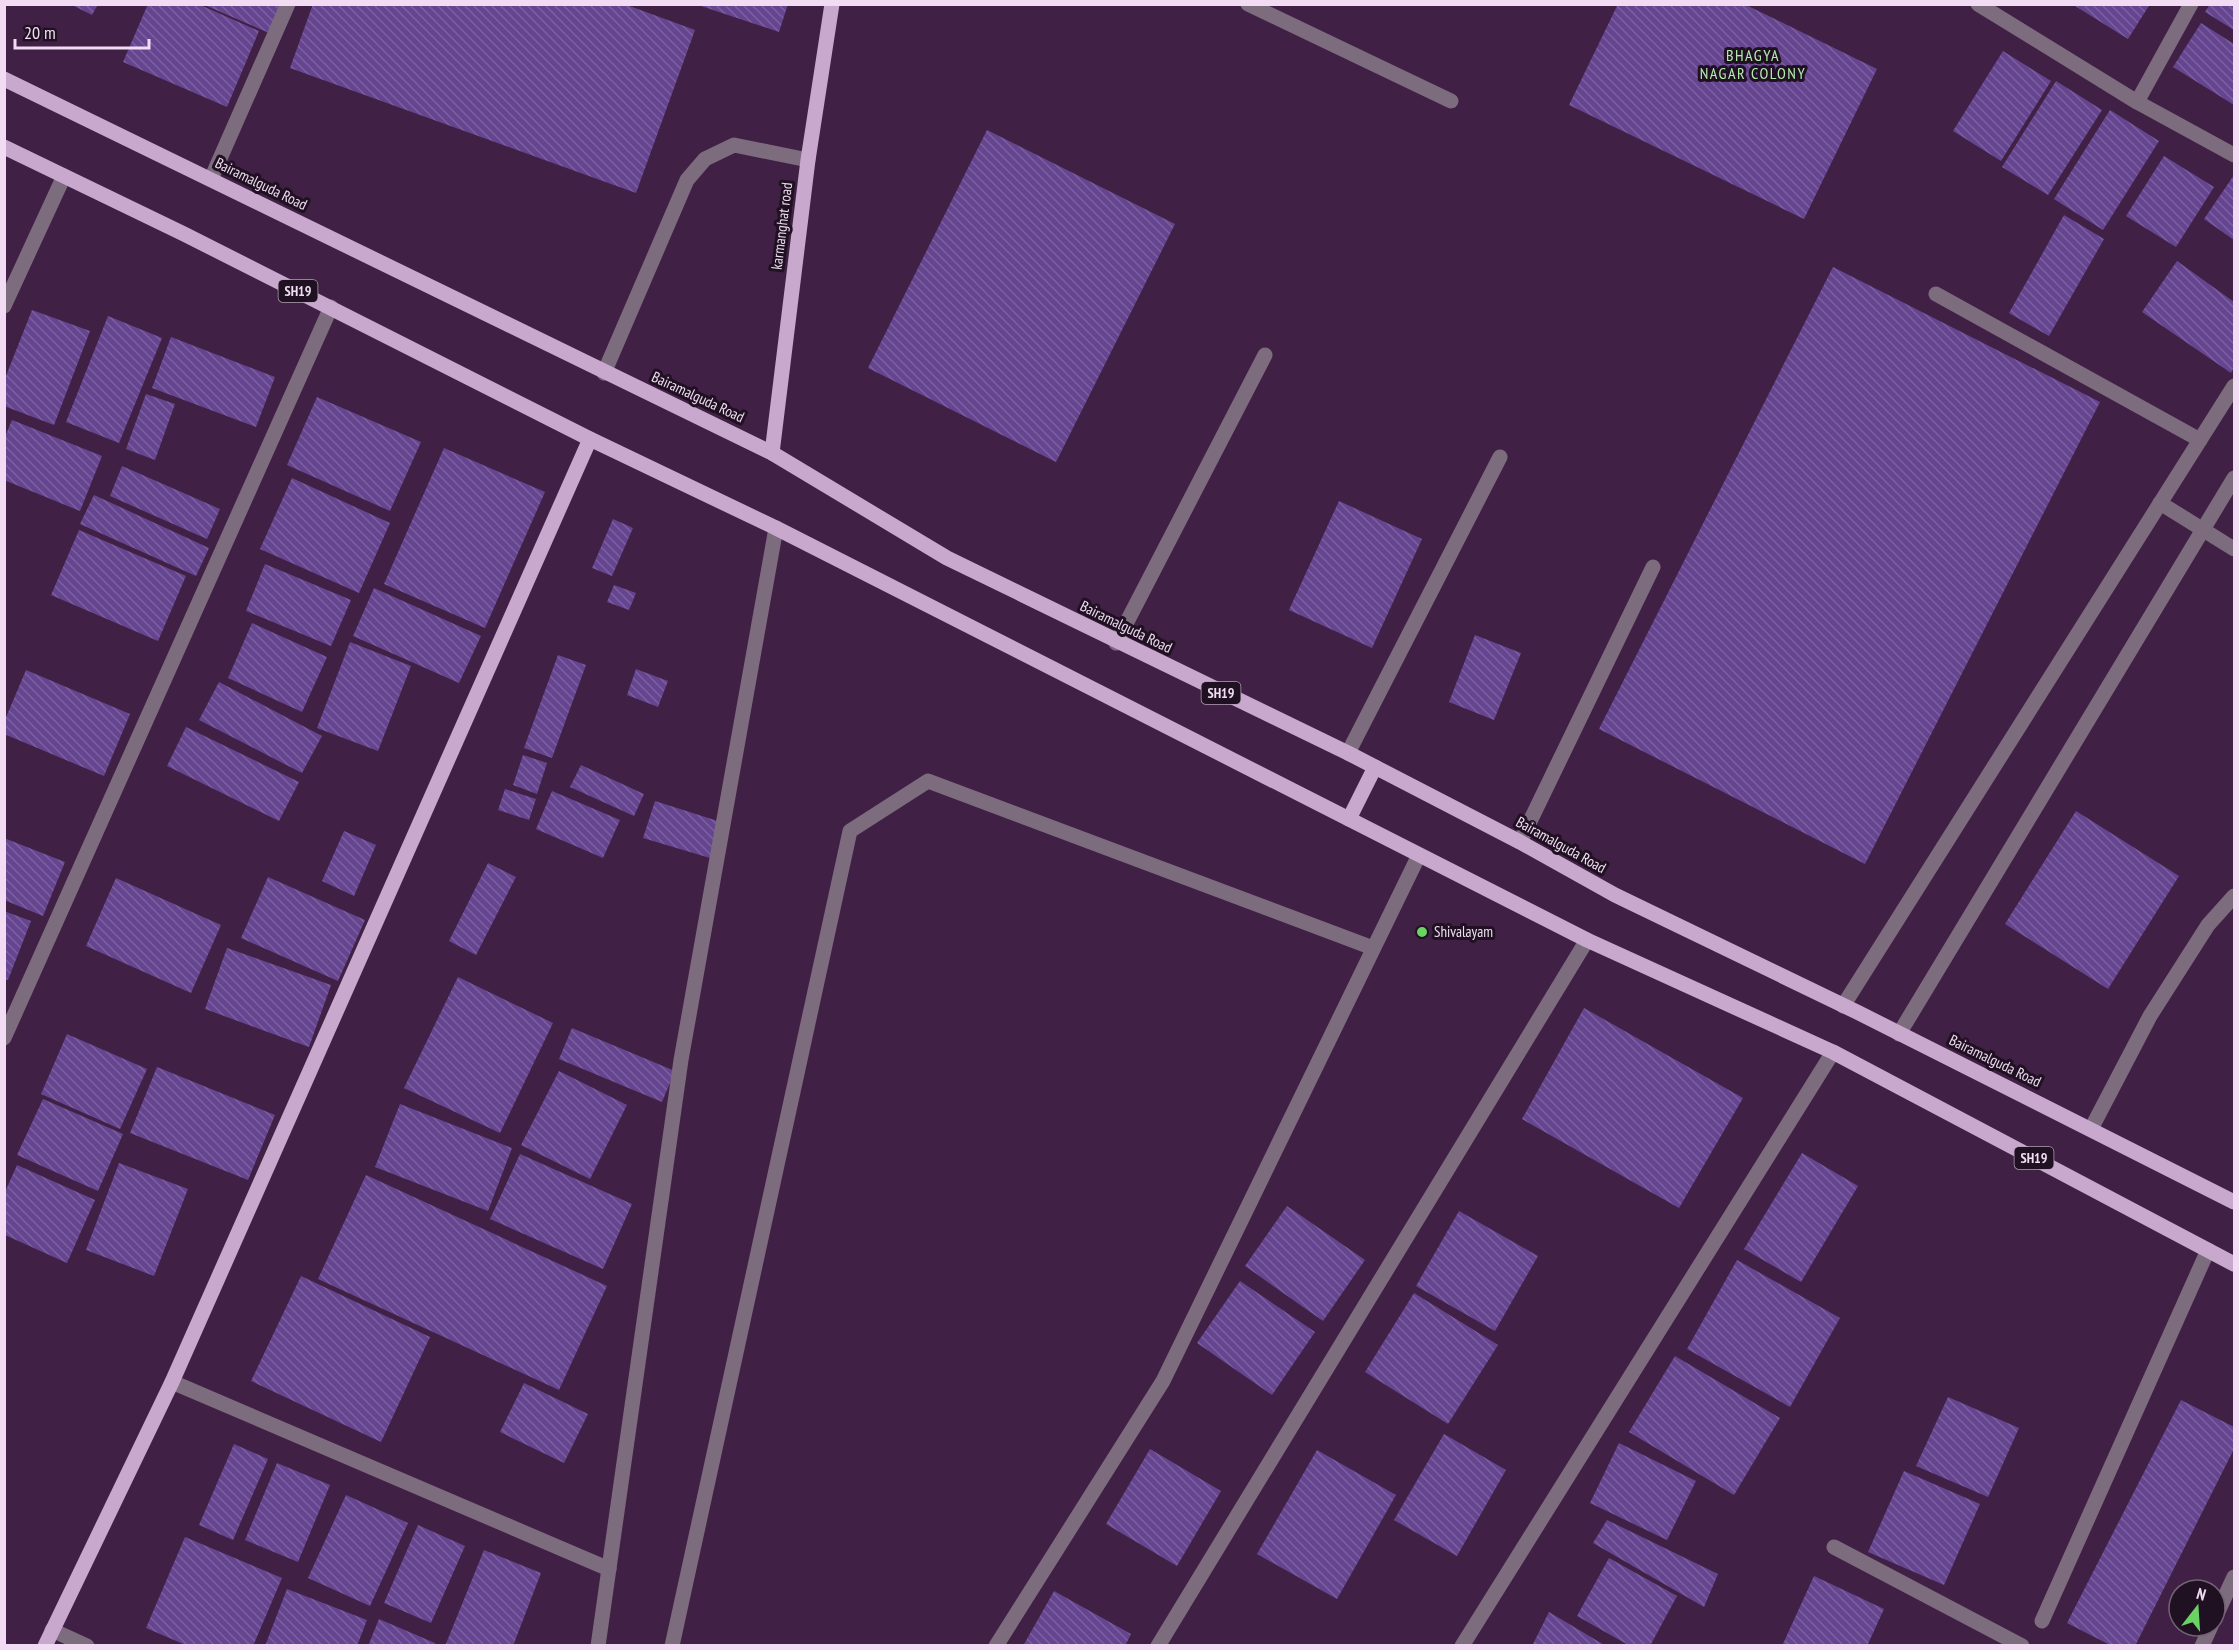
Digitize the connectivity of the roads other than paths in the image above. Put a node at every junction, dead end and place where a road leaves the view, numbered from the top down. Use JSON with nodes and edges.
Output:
{"nodes":[{"id":1,"x":288,"y":4,"type":"edge"},
{"id":2,"x":832,"y":4,"type":"edge"},
{"id":3,"x":1248,"y":4,"type":"edge"},
{"id":4,"x":1978,"y":4,"type":"edge"},
{"id":5,"x":2191,"y":4,"type":"edge"},
{"id":6,"x":4,"y":79,"type":"edge"},
{"id":7,"x":1451,"y":100,"type":"dead end"},
{"id":8,"x":2137,"y":102,"type":"junction"},
{"id":9,"x":4,"y":147,"type":"edge"},
{"id":10,"x":2235,"y":155,"type":"edge"},
{"id":11,"x":808,"y":160,"type":"junction"},
{"id":12,"x":64,"y":176,"type":"junction"},
{"id":13,"x":211,"y":179,"type":"junction"},
{"id":14,"x":1936,"y":294,"type":"dead end"},
{"id":15,"x":4,"y":306,"type":"edge"},
{"id":16,"x":331,"y":307,"type":"junction"},
{"id":17,"x":1265,"y":355,"type":"dead end"},
{"id":18,"x":604,"y":373,"type":"junction"},
{"id":19,"x":2235,"y":386,"type":"edge"},
{"id":20,"x":590,"y":439,"type":"junction"},
{"id":21,"x":2200,"y":440,"type":"junction"},
{"id":22,"x":772,"y":453,"type":"junction"},
{"id":23,"x":1500,"y":457,"type":"dead end"},
{"id":24,"x":2235,"y":478,"type":"edge"},
{"id":25,"x":2160,"y":503,"type":"junction"},
{"id":26,"x":776,"y":528,"type":"junction"},
{"id":27,"x":2202,"y":531,"type":"junction"},
{"id":28,"x":2235,"y":549,"type":"edge"},
{"id":29,"x":1653,"y":567,"type":"dead end"},
{"id":30,"x":1116,"y":643,"type":"junction"},
{"id":31,"x":1348,"y":753,"type":"junction"},
{"id":32,"x":1375,"y":767,"type":"junction"},
{"id":33,"x":1349,"y":819,"type":"junction"},
{"id":34,"x":1520,"y":842,"type":"junction"},
{"id":35,"x":1419,"y":855,"type":"junction"},
{"id":36,"x":2235,"y":896,"type":"edge"},
{"id":37,"x":1587,"y":940,"type":"junction"},
{"id":38,"x":1373,"y":948,"type":"junction"},
{"id":39,"x":1843,"y":1006,"type":"junction"},
{"id":40,"x":1899,"y":1034,"type":"junction"},
{"id":41,"x":4,"y":1038,"type":"edge"},
{"id":42,"x":1833,"y":1052,"type":"junction"},
{"id":43,"x":2091,"y":1129,"type":"junction"},
{"id":44,"x":2235,"y":1202,"type":"edge"},
{"id":45,"x":2208,"y":1250,"type":"junction"},
{"id":46,"x":2235,"y":1264,"type":"edge"},
{"id":47,"x":172,"y":1382,"type":"junction"},
{"id":48,"x":1834,"y":1547,"type":"dead end"},
{"id":49,"x":609,"y":1569,"type":"junction"},
{"id":50,"x":2235,"y":1577,"type":"edge"},
{"id":51,"x":2227,"y":1593,"type":"edge"},
{"id":52,"x":2042,"y":1621,"type":"dead end"},
{"id":53,"x":52,"y":1630,"type":"junction"},
{"id":54,"x":45,"y":1646,"type":"edge"},
{"id":55,"x":87,"y":1646,"type":"edge"},
{"id":56,"x":598,"y":1646,"type":"edge"},
{"id":57,"x":672,"y":1646,"type":"edge"},
{"id":58,"x":996,"y":1646,"type":"edge"},
{"id":59,"x":1158,"y":1646,"type":"edge"},
{"id":60,"x":1462,"y":1646,"type":"edge"},
{"id":61,"x":2022,"y":1646,"type":"edge"}],
"edges":[{"from":1,"to":13,"type":"street"},
{"from":2,"to":11,"type":"main road","name":"karmanghat road"},
{"from":3,"to":7,"type":"street"},
{"from":4,"to":8,"type":"street"},
{"from":5,"to":8,"type":"street"},
{"from":6,"to":13,"type":"main road","name":"Bairamalguda Road","number":"SH19"},
{"from":8,"to":10,"type":"street"},
{"from":9,"to":12,"type":"main road","number":"SH19"},
{"from":11,"to":18,"type":"street"},
{"from":11,"to":22,"type":"main road","name":"karmanghat road"},
{"from":12,"to":15,"type":"street"},
{"from":12,"to":16,"type":"main road","number":"SH19"},
{"from":13,"to":18,"type":"main road","name":"Bairamalguda Road","number":"SH19"},
{"from":14,"to":21,"type":"street"},
{"from":16,"to":20,"type":"main road","number":"SH19"},
{"from":16,"to":41,"type":"street"},
{"from":17,"to":30,"type":"street"},
{"from":18,"to":22,"type":"main road","name":"Bairamalguda Road","number":"SH19"},
{"from":19,"to":21,"type":"street"},
{"from":20,"to":26,"type":"main road","number":"SH19"},
{"from":20,"to":47,"type":"main road"},
{"from":21,"to":25,"type":"street"},
{"from":22,"to":30,"type":"main road","name":"Bairamalguda Road","number":"SH19"},
{"from":23,"to":31,"type":"street"},
{"from":24,"to":27,"type":"street"},
{"from":25,"to":27,"type":"street"},
{"from":25,"to":39,"type":"street"},
{"from":26,"to":33,"type":"main road","number":"SH19"},
{"from":26,"to":49,"type":"street"},
{"from":27,"to":28,"type":"street"},
{"from":27,"to":40,"type":"street"},
{"from":29,"to":34,"type":"street"},
{"from":30,"to":31,"type":"main road","name":"Bairamalguda Road","number":"SH19"},
{"from":31,"to":32,"type":"main road","name":"Bairamalguda Road","number":"SH19"},
{"from":32,"to":33,"type":"main road"},
{"from":32,"to":34,"type":"main road","name":"Bairamalguda Road","number":"SH19"},
{"from":33,"to":35,"type":"main road","number":"SH19"},
{"from":34,"to":39,"type":"main road","name":"Bairamalguda Road","number":"SH19"},
{"from":35,"to":37,"type":"main road","number":"SH19"},
{"from":35,"to":38,"type":"street"},
{"from":36,"to":43,"type":"street"},
{"from":37,"to":42,"type":"main road","number":"SH19"},
{"from":37,"to":59,"type":"street"},
{"from":38,"to":57,"type":"street"},
{"from":38,"to":58,"type":"street"},
{"from":39,"to":40,"type":"main road","name":"Bairamalguda Road","number":"SH19"},
{"from":40,"to":43,"type":"main road","name":"Bairamalguda Road","number":"SH19"},
{"from":42,"to":45,"type":"main road","number":"SH19"},
{"from":42,"to":60,"type":"street"},
{"from":43,"to":44,"type":"main road","name":"Bairamalguda Road","number":"SH19"},
{"from":45,"to":46,"type":"main road","number":"SH19"},
{"from":45,"to":52,"type":"street"},
{"from":47,"to":49,"type":"street"},
{"from":47,"to":53,"type":"main road"},
{"from":48,"to":61,"type":"street"},
{"from":49,"to":56,"type":"street"},
{"from":50,"to":51,"type":"street"},
{"from":53,"to":54,"type":"main road"},
{"from":53,"to":55,"type":"street"}]}
